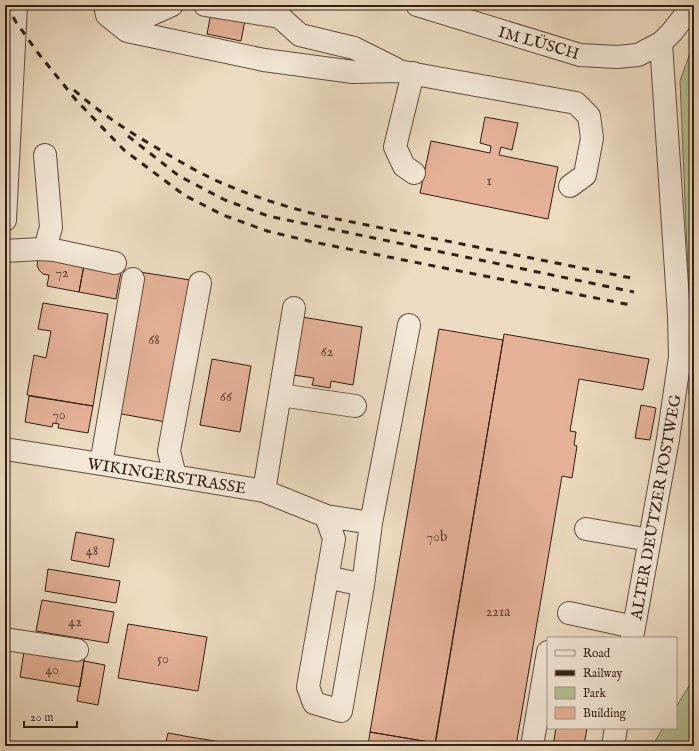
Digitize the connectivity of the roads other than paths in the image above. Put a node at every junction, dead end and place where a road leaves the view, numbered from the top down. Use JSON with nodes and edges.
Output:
{"nodes":[{"id":1,"x":16,"y":5,"type":"edge"},
{"id":2,"x":172,"y":5,"type":"edge"},
{"id":3,"x":205,"y":5,"type":"edge"},
{"id":4,"x":417,"y":5,"type":"edge"},
{"id":5,"x":693,"y":5,"type":"edge"},
{"id":6,"x":106,"y":10,"type":"edge"},
{"id":7,"x":661,"y":42,"type":"junction"},
{"id":8,"x":405,"y":72,"type":"junction"},
{"id":9,"x":45,"y":155,"type":"dead end"},
{"id":10,"x":414,"y":173,"type":"dead end"},
{"id":11,"x":570,"y":186,"type":"dead end"},
{"id":12,"x":5,"y":220,"type":"edge"},
{"id":13,"x":45,"y":249,"type":"junction"},
{"id":14,"x":5,"y":251,"type":"edge"},
{"id":15,"x":115,"y":263,"type":"dead end"},
{"id":16,"x":133,"y":279,"type":"dead end"},
{"id":17,"x":200,"y":283,"type":"dead end"},
{"id":18,"x":294,"y":308,"type":"dead end"},
{"id":19,"x":409,"y":325,"type":"dead end"},
{"id":20,"x":280,"y":395,"type":"junction"},
{"id":21,"x":355,"y":406,"type":"dead end"},
{"id":22,"x":5,"y":449,"type":"edge"},
{"id":23,"x":101,"y":464,"type":"junction"},
{"id":24,"x":175,"y":476,"type":"junction"},
{"id":25,"x":264,"y":491,"type":"junction"},
{"id":26,"x":332,"y":517,"type":"junction"},
{"id":27,"x":371,"y":523,"type":"junction"},
{"id":28,"x":586,"y":529,"type":"dead end"},
{"id":29,"x":650,"y":540,"type":"junction"},
{"id":30,"x":327,"y":577,"type":"junction"},
{"id":31,"x":363,"y":585,"type":"junction"},
{"id":32,"x":569,"y":613,"type":"dead end"},
{"id":33,"x":633,"y":632,"type":"edge"},
{"id":34,"x":5,"y":639,"type":"edge"},
{"id":35,"x":77,"y":650,"type":"dead end"},
{"id":36,"x":547,"y":658,"type":"edge"},
{"id":37,"x":616,"y":729,"type":"edge"},
{"id":38,"x":532,"y":746,"type":"edge"},
{"id":39,"x":613,"y":746,"type":"edge"}],
"edges":[{"from":1,"to":12,"type":"street"},
{"from":2,"to":6,"type":"street"},
{"from":3,"to":8,"type":"street"},
{"from":4,"to":7,"type":"street","name":"IM LÜSCH"},
{"from":5,"to":7,"type":"street"},
{"from":6,"to":8,"type":"street"},
{"from":7,"to":29,"type":"street","name":"ALTER DEUTZER POSTWEG"},
{"from":8,"to":10,"type":"street"},
{"from":8,"to":11,"type":"street"},
{"from":9,"to":13,"type":"street"},
{"from":13,"to":14,"type":"street"},
{"from":13,"to":15,"type":"street"},
{"from":16,"to":23,"type":"street"},
{"from":17,"to":24,"type":"street"},
{"from":18,"to":20,"type":"street"},
{"from":19,"to":27,"type":"street"},
{"from":20,"to":21,"type":"street"},
{"from":20,"to":25,"type":"street"},
{"from":22,"to":23,"type":"street","name":"WIKINGERSTRASSE"},
{"from":23,"to":24,"type":"street","name":"WIKINGERSTRASSE"},
{"from":24,"to":25,"type":"street","name":"WIKINGERSTRASSE"},
{"from":25,"to":26,"type":"street","name":"WIKINGERSTRASSE"},
{"from":26,"to":27,"type":"street","name":"WIKINGERSTRASSE"},
{"from":26,"to":30,"type":"street"},
{"from":27,"to":31,"type":"street"},
{"from":28,"to":29,"type":"street"},
{"from":29,"to":33,"type":"street","name":"ALTER DEUTZER POSTWEG"},
{"from":30,"to":31,"type":"street"},
{"from":30,"to":31,"type":"street"},
{"from":32,"to":33,"type":"street"},
{"from":34,"to":35,"type":"street"},
{"from":36,"to":38,"type":"street"},
{"from":37,"to":39,"type":"street"}]}
